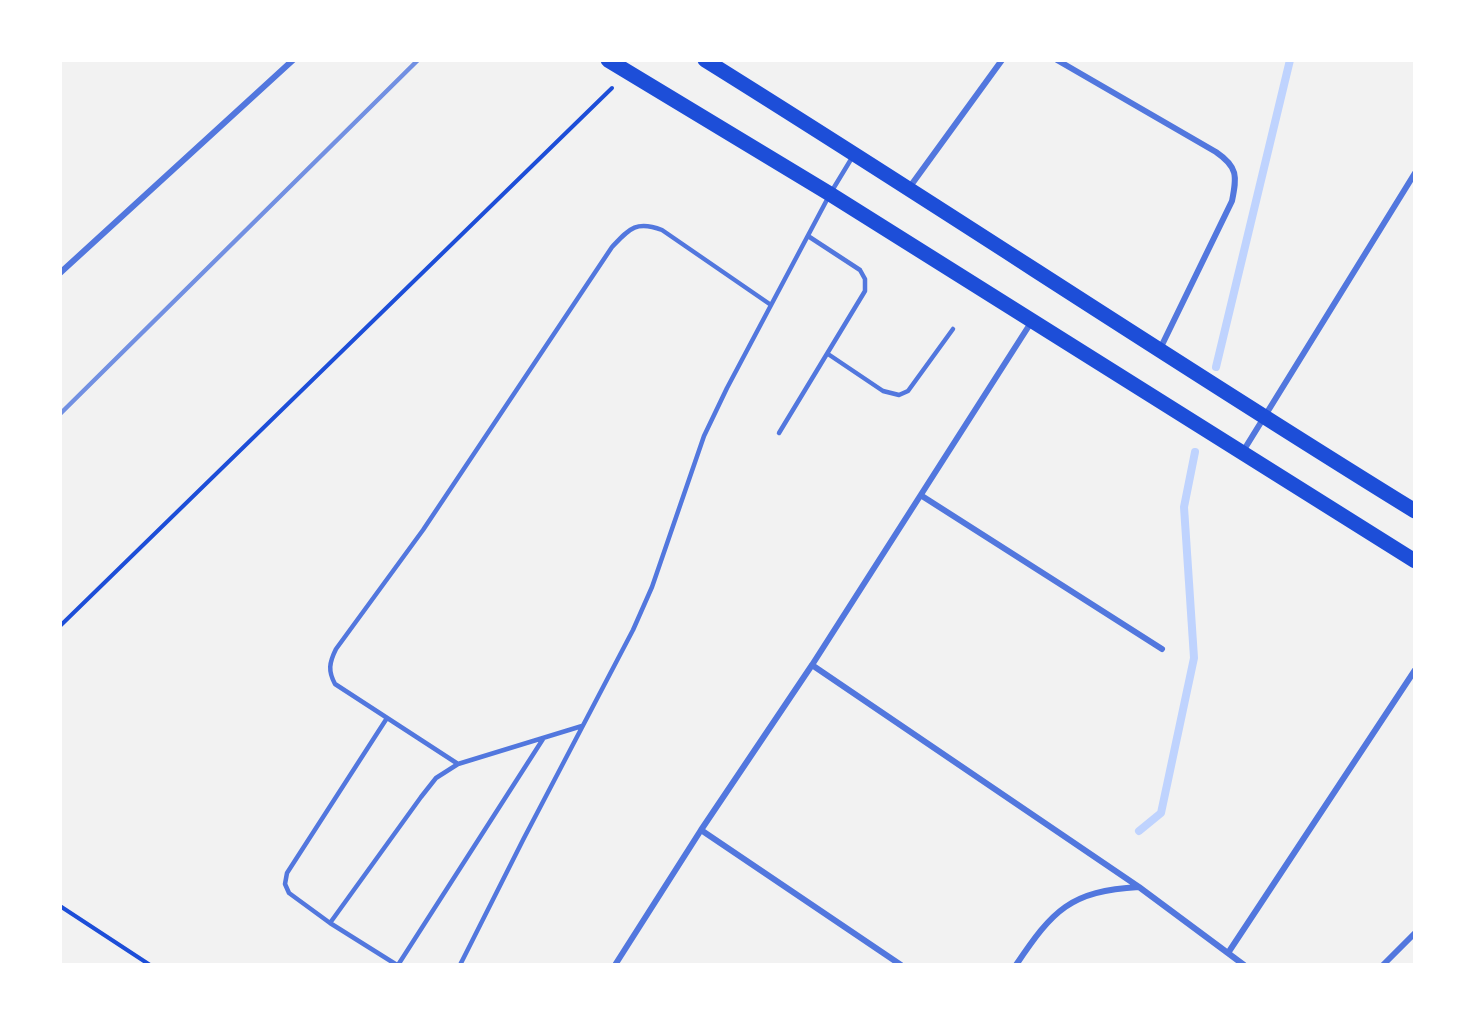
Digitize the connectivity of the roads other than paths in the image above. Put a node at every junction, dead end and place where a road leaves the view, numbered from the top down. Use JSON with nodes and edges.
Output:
{"nodes":[{"id":1,"x":293,"y":60,"type":"edge"},
{"id":2,"x":608,"y":60,"type":"edge"},
{"id":3,"x":705,"y":60,"type":"edge"},
{"id":4,"x":1002,"y":60,"type":"edge"},
{"id":5,"x":1057,"y":60,"type":"edge"},
{"id":6,"x":855,"y":153,"type":"junction"},
{"id":7,"x":1415,"y":173,"type":"edge"},
{"id":8,"x":909,"y":188,"type":"junction"},
{"id":9,"x":830,"y":194,"type":"junction"},
{"id":10,"x":808,"y":236,"type":"junction"},
{"id":11,"x":60,"y":273,"type":"edge"},
{"id":12,"x":771,"y":305,"type":"junction"},
{"id":13,"x":1032,"y":321,"type":"junction"},
{"id":14,"x":953,"y":329,"type":"dead end"},
{"id":15,"x":1160,"y":350,"type":"junction"},
{"id":16,"x":828,"y":354,"type":"junction"},
{"id":17,"x":1264,"y":418,"type":"junction"},
{"id":18,"x":779,"y":433,"type":"dead end"},
{"id":19,"x":1242,"y":453,"type":"junction"},
{"id":20,"x":921,"y":496,"type":"junction"},
{"id":21,"x":1415,"y":511,"type":"edge"},
{"id":22,"x":1415,"y":561,"type":"edge"},
{"id":23,"x":1162,"y":649,"type":"dead end"},
{"id":24,"x":813,"y":665,"type":"junction"},
{"id":25,"x":1415,"y":670,"type":"edge"},
{"id":26,"x":387,"y":718,"type":"junction"},
{"id":27,"x":582,"y":726,"type":"junction"},
{"id":28,"x":543,"y":739,"type":"junction"},
{"id":29,"x":458,"y":764,"type":"junction"},
{"id":30,"x":701,"y":830,"type":"junction"},
{"id":31,"x":1139,"y":887,"type":"junction"},
{"id":32,"x":330,"y":923,"type":"junction"},
{"id":33,"x":1415,"y":933,"type":"edge"},
{"id":34,"x":1228,"y":953,"type":"junction"},
{"id":35,"x":397,"y":965,"type":"edge"},
{"id":36,"x":460,"y":965,"type":"edge"},
{"id":37,"x":615,"y":965,"type":"edge"},
{"id":38,"x":901,"y":965,"type":"edge"},
{"id":39,"x":1016,"y":965,"type":"edge"},
{"id":40,"x":1244,"y":965,"type":"edge"},
{"id":41,"x":1383,"y":965,"type":"edge"}],
"edges":[{"from":1,"to":11,"type":"street"},
{"from":2,"to":9,"type":"main road"},
{"from":3,"to":6,"type":"main road"},
{"from":4,"to":8,"type":"street"},
{"from":5,"to":15,"type":"street"},
{"from":6,"to":8,"type":"main road"},
{"from":6,"to":9,"type":"lane"},
{"from":7,"to":17,"type":"street"},
{"from":8,"to":15,"type":"main road"},
{"from":9,"to":10,"type":"lane"},
{"from":9,"to":13,"type":"main road"},
{"from":10,"to":12,"type":"lane"},
{"from":10,"to":16,"type":"lane"},
{"from":12,"to":26,"type":"lane"},
{"from":12,"to":27,"type":"lane"},
{"from":13,"to":19,"type":"main road"},
{"from":13,"to":20,"type":"street"},
{"from":14,"to":16,"type":"lane"},
{"from":15,"to":17,"type":"main road"},
{"from":16,"to":18,"type":"lane"},
{"from":17,"to":19,"type":"street"},
{"from":17,"to":21,"type":"main road"},
{"from":19,"to":22,"type":"main road"},
{"from":20,"to":23,"type":"street"},
{"from":20,"to":24,"type":"street"},
{"from":24,"to":30,"type":"street"},
{"from":24,"to":31,"type":"street"},
{"from":25,"to":34,"type":"street"},
{"from":26,"to":29,"type":"lane"},
{"from":26,"to":32,"type":"lane"},
{"from":27,"to":28,"type":"lane"},
{"from":27,"to":36,"type":"lane"},
{"from":28,"to":29,"type":"lane"},
{"from":28,"to":35,"type":"lane"},
{"from":29,"to":32,"type":"lane"},
{"from":30,"to":37,"type":"street"},
{"from":30,"to":38,"type":"street"},
{"from":31,"to":34,"type":"street"},
{"from":31,"to":39,"type":"street"},
{"from":32,"to":35,"type":"lane"},
{"from":33,"to":41,"type":"street"},
{"from":34,"to":40,"type":"street"}]}
